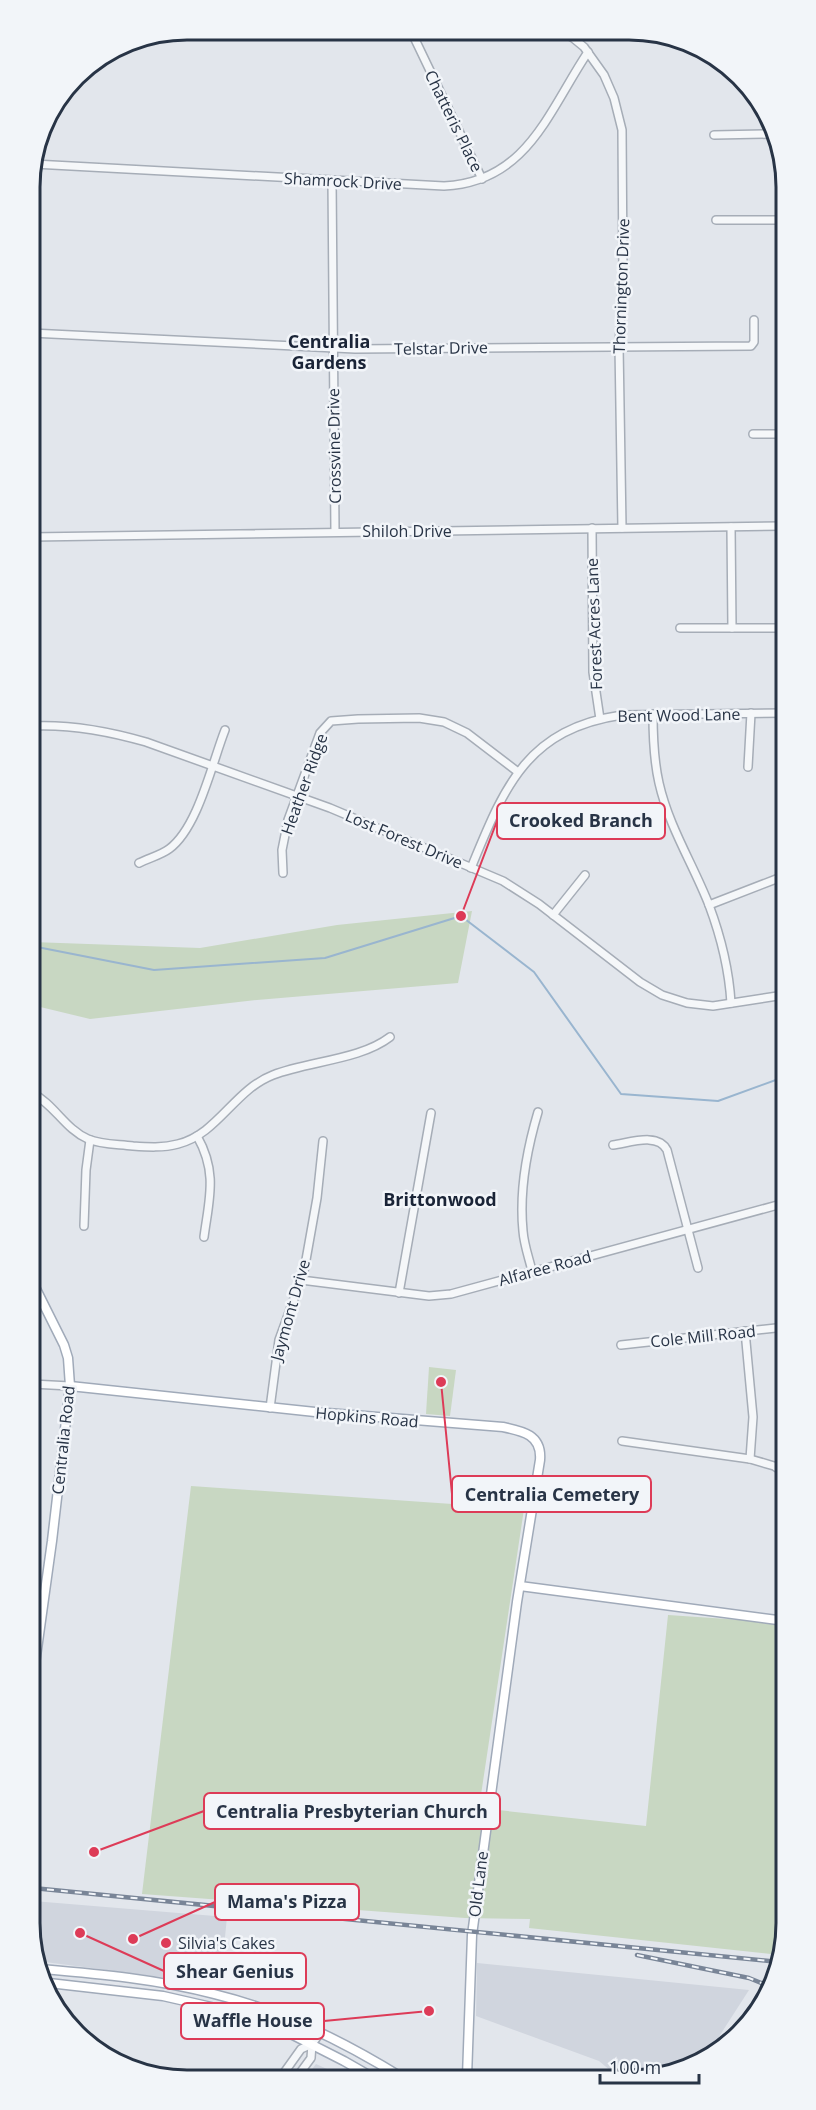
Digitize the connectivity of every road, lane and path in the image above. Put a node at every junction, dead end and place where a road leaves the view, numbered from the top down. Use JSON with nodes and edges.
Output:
{"nodes":[{"id":1,"x":415,"y":40,"type":"edge"},
{"id":2,"x":575,"y":40,"type":"edge"},
{"id":3,"x":588,"y":52,"type":"junction"},
{"id":4,"x":765,"y":134,"type":"edge"},
{"id":5,"x":714,"y":135,"type":"dead end"},
{"id":6,"x":42,"y":164,"type":"edge"},
{"id":7,"x":482,"y":179,"type":"junction"},
{"id":8,"x":332,"y":180,"type":"junction"},
{"id":9,"x":716,"y":220,"type":"dead end"},
{"id":10,"x":776,"y":220,"type":"edge"},
{"id":11,"x":754,"y":320,"type":"dead end"},
{"id":12,"x":41,"y":333,"type":"edge"},
{"id":13,"x":619,"y":345,"type":"junction"},
{"id":14,"x":333,"y":348,"type":"junction"},
{"id":15,"x":753,"y":434,"type":"dead end"},
{"id":16,"x":776,"y":434,"type":"edge"},
{"id":17,"x":776,"y":526,"type":"edge"},
{"id":18,"x":731,"y":527,"type":"junction"},
{"id":19,"x":592,"y":528,"type":"junction"},
{"id":20,"x":621,"y":528,"type":"junction"},
{"id":21,"x":335,"y":532,"type":"junction"},
{"id":22,"x":41,"y":537,"type":"edge"},
{"id":23,"x":680,"y":628,"type":"dead end"},
{"id":24,"x":732,"y":628,"type":"junction"},
{"id":25,"x":776,"y":628,"type":"edge"},
{"id":26,"x":751,"y":713,"type":"junction"},
{"id":27,"x":776,"y":713,"type":"edge"},
{"id":28,"x":652,"y":714,"type":"junction"},
{"id":29,"x":600,"y":719,"type":"junction"},
{"id":30,"x":41,"y":726,"type":"edge"},
{"id":31,"x":225,"y":730,"type":"dead end"},
{"id":32,"x":212,"y":766,"type":"junction"},
{"id":33,"x":748,"y":767,"type":"dead end"},
{"id":34,"x":518,"y":772,"type":"junction"},
{"id":35,"x":296,"y":796,"type":"junction"},
{"id":36,"x":139,"y":863,"type":"dead end"},
{"id":37,"x":471,"y":868,"type":"junction"},
{"id":38,"x":283,"y":873,"type":"dead end"},
{"id":39,"x":585,"y":875,"type":"dead end"},
{"id":40,"x":776,"y":879,"type":"edge"},
{"id":41,"x":709,"y":905,"type":"junction"},
{"id":42,"x":553,"y":915,"type":"junction"},
{"id":43,"x":776,"y":996,"type":"edge"},
{"id":44,"x":731,"y":1003,"type":"junction"},
{"id":45,"x":390,"y":1036,"type":"dead end"},
{"id":46,"x":40,"y":1098,"type":"edge"},
{"id":47,"x":538,"y":1112,"type":"dead end"},
{"id":48,"x":431,"y":1113,"type":"dead end"},
{"id":49,"x":197,"y":1136,"type":"junction"},
{"id":50,"x":90,"y":1140,"type":"junction"},
{"id":51,"x":322,"y":1141,"type":"dead end"},
{"id":52,"x":613,"y":1145,"type":"dead end"},
{"id":53,"x":775,"y":1205,"type":"edge"},
{"id":54,"x":84,"y":1226,"type":"dead end"},
{"id":55,"x":686,"y":1230,"type":"junction"},
{"id":56,"x":204,"y":1238,"type":"dead end"},
{"id":57,"x":698,"y":1268,"type":"dead end"},
{"id":58,"x":532,"y":1271,"type":"junction"},
{"id":59,"x":301,"y":1280,"type":"junction"},
{"id":60,"x":399,"y":1293,"type":"junction"},
{"id":61,"x":40,"y":1298,"type":"edge"},
{"id":62,"x":775,"y":1329,"type":"edge"},
{"id":63,"x":745,"y":1331,"type":"junction"},
{"id":64,"x":621,"y":1345,"type":"dead end"},
{"id":65,"x":40,"y":1384,"type":"edge"},
{"id":66,"x":70,"y":1386,"type":"junction"},
{"id":67,"x":270,"y":1408,"type":"junction"},
{"id":68,"x":622,"y":1441,"type":"dead end"},
{"id":69,"x":750,"y":1459,"type":"junction"},
{"id":70,"x":775,"y":1467,"type":"edge"},
{"id":71,"x":520,"y":1586,"type":"junction"},
{"id":72,"x":775,"y":1620,"type":"edge"},
{"id":73,"x":40,"y":1625,"type":"edge"},
{"id":74,"x":49,"y":1970,"type":"edge"},
{"id":75,"x":54,"y":1983,"type":"edge"},
{"id":76,"x":320,"y":2032,"type":"junction"},
{"id":77,"x":312,"y":2044,"type":"junction"},
{"id":78,"x":286,"y":2070,"type":"edge"},
{"id":79,"x":302,"y":2070,"type":"edge"},
{"id":80,"x":359,"y":2070,"type":"edge"},
{"id":81,"x":388,"y":2070,"type":"edge"},
{"id":82,"x":467,"y":2070,"type":"edge"}],
"edges":[{"from":1,"to":7,"type":"street","name":"Chatteris Place"},
{"from":2,"to":3,"type":"street","name":"Thornington Drive"},
{"from":3,"to":7,"type":"street","name":"Shamrock Drive"},
{"from":3,"to":13,"type":"street","name":"Thornington Drive"},
{"from":4,"to":5,"type":"street"},
{"from":6,"to":8,"type":"street","name":"Shamrock Drive"},
{"from":7,"to":8,"type":"street","name":"Shamrock Drive"},
{"from":8,"to":14,"type":"street","name":"Crossvine Drive"},
{"from":9,"to":10,"type":"street"},
{"from":11,"to":13,"type":"street","name":"Telstar Drive"},
{"from":12,"to":14,"type":"street","name":"Telstar Drive"},
{"from":13,"to":14,"type":"street","name":"Telstar Drive"},
{"from":13,"to":20,"type":"street","name":"Thornington Drive"},
{"from":14,"to":21,"type":"street","name":"Crossvine Drive"},
{"from":15,"to":16,"type":"street"},
{"from":17,"to":18,"type":"street","name":"Shiloh Drive"},
{"from":18,"to":20,"type":"street","name":"Shiloh Drive"},
{"from":18,"to":24,"type":"street"},
{"from":19,"to":20,"type":"street","name":"Shiloh Drive"},
{"from":19,"to":21,"type":"street","name":"Shiloh Drive"},
{"from":19,"to":29,"type":"street","name":"Forest Acres Lane"},
{"from":21,"to":22,"type":"street","name":"Shiloh Drive"},
{"from":23,"to":24,"type":"street"},
{"from":24,"to":25,"type":"street"},
{"from":26,"to":27,"type":"street","name":"Bent Wood Lane"},
{"from":26,"to":28,"type":"street","name":"Bent Wood Lane"},
{"from":26,"to":33,"type":"street"},
{"from":28,"to":29,"type":"street","name":"Bent Wood Lane"},
{"from":28,"to":41,"type":"street"},
{"from":29,"to":34,"type":"street","name":"Bent Wood Lane"},
{"from":30,"to":32,"type":"street","name":"Lost Forest Drive"},
{"from":31,"to":32,"type":"street"},
{"from":32,"to":35,"type":"street","name":"Lost Forest Drive"},
{"from":32,"to":36,"type":"street"},
{"from":34,"to":35,"type":"street","name":"Heather Ridge"},
{"from":34,"to":37,"type":"street","name":"Bent Wood Lane"},
{"from":35,"to":37,"type":"street","name":"Lost Forest Drive"},
{"from":35,"to":38,"type":"street","name":"Heather Ridge"},
{"from":37,"to":42,"type":"street","name":"Lost Forest Drive"},
{"from":39,"to":42,"type":"street"},
{"from":40,"to":41,"type":"street"},
{"from":41,"to":44,"type":"street"},
{"from":42,"to":44,"type":"street","name":"Lost Forest Drive"},
{"from":43,"to":44,"type":"street","name":"Lost Forest Drive"},
{"from":45,"to":49,"type":"street"},
{"from":46,"to":50,"type":"street"},
{"from":47,"to":58,"type":"street"},
{"from":48,"to":60,"type":"street"},
{"from":49,"to":50,"type":"street"},
{"from":49,"to":56,"type":"street"},
{"from":50,"to":54,"type":"street"},
{"from":51,"to":59,"type":"street","name":"Jaymont Drive"},
{"from":52,"to":55,"type":"street"},
{"from":53,"to":55,"type":"street","name":"Alfaree Road"},
{"from":55,"to":57,"type":"street"},
{"from":55,"to":58,"type":"street","name":"Alfaree Road"},
{"from":58,"to":60,"type":"street","name":"Alfaree Road"},
{"from":59,"to":60,"type":"street","name":"Alfaree Road"},
{"from":59,"to":67,"type":"street","name":"Jaymont Drive"},
{"from":61,"to":66,"type":"main road","name":"Centralia Road"},
{"from":62,"to":63,"type":"street","name":"Cole Mill Road"},
{"from":63,"to":64,"type":"street","name":"Cole Mill Road"},
{"from":63,"to":69,"type":"street"},
{"from":65,"to":66,"type":"street","name":"Hopkins Road"},
{"from":66,"to":67,"type":"main road","name":"Hopkins Road"},
{"from":66,"to":73,"type":"main road","name":"Centralia Road"},
{"from":67,"to":71,"type":"main road","name":"Hopkins Road"},
{"from":68,"to":69,"type":"street"},
{"from":69,"to":70,"type":"street"},
{"from":71,"to":72,"type":"main road"},
{"from":71,"to":82,"type":"main road","name":"Old Lane"},
{"from":74,"to":76,"type":"main road"},
{"from":75,"to":77,"type":"main road"},
{"from":76,"to":77,"type":"street"},
{"from":76,"to":81,"type":"main road"},
{"from":77,"to":78,"type":"street"},
{"from":77,"to":79,"type":"street"},
{"from":77,"to":80,"type":"main road"}]}
